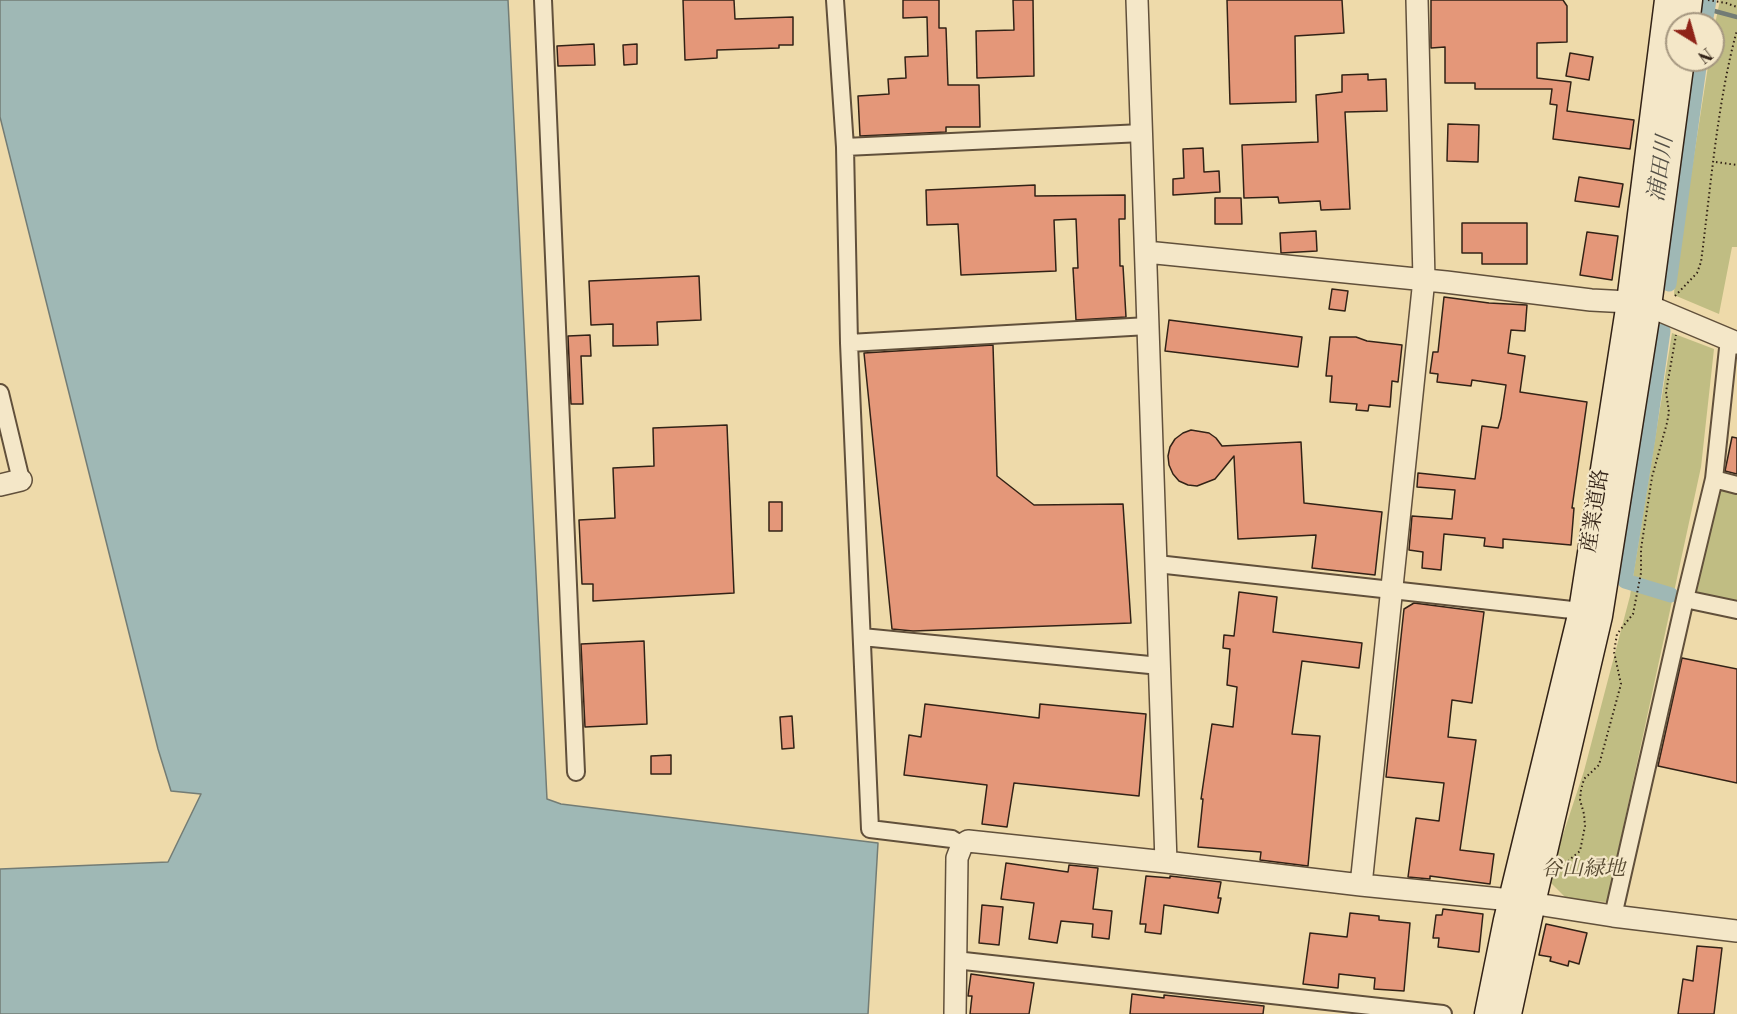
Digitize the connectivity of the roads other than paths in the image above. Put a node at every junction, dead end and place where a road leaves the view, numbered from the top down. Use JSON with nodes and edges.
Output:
{"nodes":[{"id":1,"x":543,"y":0,"type":"edge"},
{"id":2,"x":835,"y":0,"type":"edge"},
{"id":3,"x":1137,"y":0,"type":"edge"},
{"id":4,"x":1417,"y":0,"type":"edge"},
{"id":5,"x":1667,"y":0,"type":"edge"},
{"id":6,"x":1680,"y":72,"type":"edge"},
{"id":7,"x":1142,"y":133,"type":"junction"},
{"id":8,"x":845,"y":147,"type":"junction"},
{"id":9,"x":1146,"y":252,"type":"junction"},
{"id":10,"x":1424,"y":279,"type":"junction"},
{"id":11,"x":1639,"y":304,"type":"junction"},
{"id":12,"x":1149,"y":326,"type":"junction"},
{"id":13,"x":1733,"y":341,"type":"edge"},
{"id":14,"x":849,"y":343,"type":"junction"},
{"id":15,"x":0,"y":393,"type":"edge"},
{"id":16,"x":1714,"y":479,"type":"junction"},
{"id":17,"x":21,"y":480,"type":"joint"},
{"id":18,"x":0,"y":485,"type":"edge"},
{"id":19,"x":1737,"y":485,"type":"edge"},
{"id":20,"x":1157,"y":564,"type":"junction"},
{"id":21,"x":1391,"y":590,"type":"junction"},
{"id":22,"x":1685,"y":599,"type":"junction"},
{"id":23,"x":1737,"y":610,"type":"edge"},
{"id":24,"x":1581,"y":611,"type":"junction"},
{"id":25,"x":862,"y":637,"type":"junction"},
{"id":26,"x":1160,"y":666,"type":"junction"},
{"id":27,"x":576,"y":772,"type":"dead end"},
{"id":28,"x":962,"y":845,"type":"junction"},
{"id":29,"x":1166,"y":862,"type":"junction"},
{"id":30,"x":1361,"y":885,"type":"junction"},
{"id":31,"x":1522,"y":902,"type":"junction"},
{"id":32,"x":1613,"y":916,"type":"junction"},
{"id":33,"x":1737,"y":931,"type":"edge"},
{"id":34,"x":956,"y":960,"type":"junction"},
{"id":35,"x":955,"y":1014,"type":"edge"},
{"id":36,"x":1443,"y":1014,"type":"edge"},
{"id":37,"x":1487,"y":1014,"type":"edge"},
{"id":38,"x":1509,"y":1014,"type":"edge"}],
"edges":[{"from":1,"to":27,"type":"street"},
{"from":2,"to":8,"type":"street"},
{"from":3,"to":7,"type":"street"},
{"from":4,"to":10,"type":"street"},
{"from":5,"to":11,"type":"main road","name":"産業道路"},
{"from":6,"to":11,"type":"main road","name":"産業道路"},
{"from":7,"to":8,"type":"street"},
{"from":7,"to":9,"type":"street"},
{"from":8,"to":14,"type":"street"},
{"from":9,"to":10,"type":"street"},
{"from":9,"to":12,"type":"street"},
{"from":10,"to":11,"type":"street"},
{"from":10,"to":21,"type":"street"},
{"from":11,"to":13,"type":"street"},
{"from":11,"to":24,"type":"main road","name":"産業道路"},
{"from":11,"to":31,"type":"main road","name":"産業道路"},
{"from":12,"to":14,"type":"street"},
{"from":12,"to":20,"type":"street"},
{"from":13,"to":16,"type":"street"},
{"from":14,"to":25,"type":"street"},
{"from":15,"to":17,"type":"street"},
{"from":16,"to":19,"type":"street"},
{"from":16,"to":22,"type":"street"},
{"from":17,"to":18,"type":"street"},
{"from":20,"to":21,"type":"street"},
{"from":20,"to":26,"type":"street"},
{"from":21,"to":24,"type":"street"},
{"from":21,"to":30,"type":"street"},
{"from":22,"to":23,"type":"street"},
{"from":22,"to":32,"type":"street"},
{"from":24,"to":31,"type":"main road","name":"産業道路"},
{"from":25,"to":26,"type":"street"},
{"from":25,"to":28,"type":"street"},
{"from":26,"to":29,"type":"street"},
{"from":28,"to":29,"type":"street"},
{"from":28,"to":34,"type":"street"},
{"from":29,"to":30,"type":"street"},
{"from":30,"to":31,"type":"street"},
{"from":31,"to":32,"type":"street"},
{"from":31,"to":37,"type":"main road","name":"産業道路"},
{"from":31,"to":38,"type":"main road","name":"産業道路"},
{"from":32,"to":33,"type":"street"},
{"from":34,"to":35,"type":"street"},
{"from":34,"to":36,"type":"street"}]}
